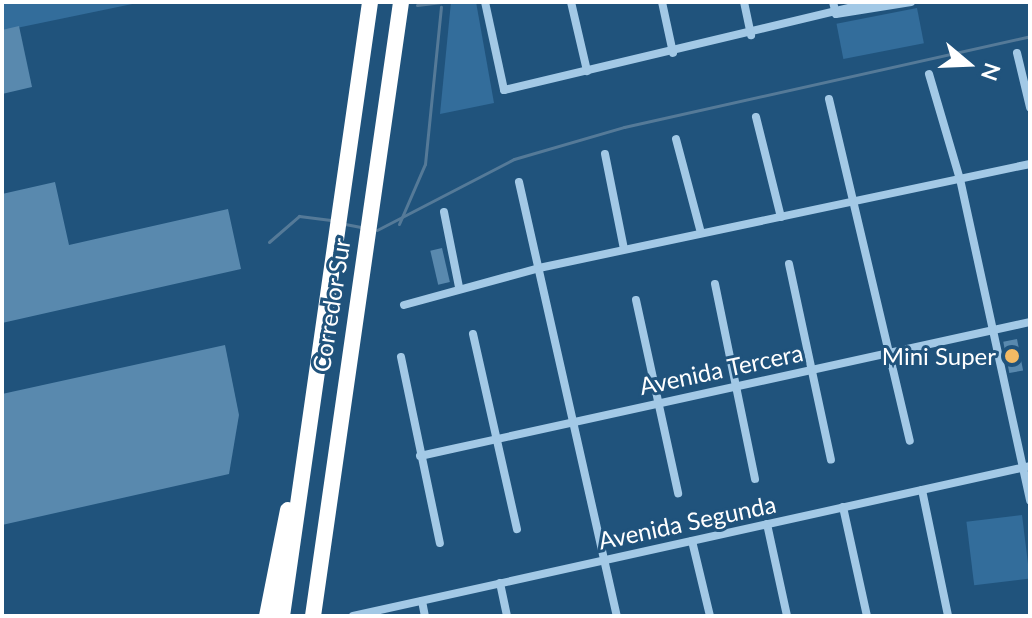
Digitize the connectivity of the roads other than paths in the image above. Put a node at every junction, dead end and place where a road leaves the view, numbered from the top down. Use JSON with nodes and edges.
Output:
{"nodes":[{"id":1,"x":370,"y":2,"type":"edge"},
{"id":2,"x":401,"y":2,"type":"edge"},
{"id":3,"x":485,"y":2,"type":"edge"},
{"id":4,"x":571,"y":2,"type":"edge"},
{"id":5,"x":662,"y":2,"type":"edge"},
{"id":6,"x":744,"y":2,"type":"edge"},
{"id":7,"x":833,"y":2,"type":"edge"},
{"id":8,"x":872,"y":2,"type":"edge"},
{"id":9,"x":911,"y":2,"type":"edge"},
{"id":10,"x":836,"y":14,"type":"junction"},
{"id":11,"x":751,"y":35,"type":"junction"},
{"id":12,"x":673,"y":53,"type":"junction"},
{"id":13,"x":1017,"y":53,"type":"dead end"},
{"id":14,"x":587,"y":71,"type":"junction"},
{"id":15,"x":929,"y":74,"type":"dead end"},
{"id":16,"x":829,"y":99,"type":"dead end"},
{"id":17,"x":1030,"y":107,"type":"edge"},
{"id":18,"x":756,"y":117,"type":"dead end"},
{"id":19,"x":676,"y":139,"type":"dead end"},
{"id":20,"x":605,"y":154,"type":"dead end"},
{"id":21,"x":1030,"y":164,"type":"edge"},
{"id":22,"x":960,"y":179,"type":"junction"},
{"id":23,"x":519,"y":182,"type":"dead end"},
{"id":24,"x":856,"y":201,"type":"junction"},
{"id":25,"x":444,"y":212,"type":"dead end"},
{"id":26,"x":781,"y":217,"type":"junction"},
{"id":27,"x":701,"y":233,"type":"junction"},
{"id":28,"x":624,"y":249,"type":"junction"},
{"id":29,"x":789,"y":264,"type":"dead end"},
{"id":30,"x":539,"y":268,"type":"junction"},
{"id":31,"x":715,"y":284,"type":"dead end"},
{"id":32,"x":459,"y":287,"type":"junction"},
{"id":33,"x":636,"y":300,"type":"dead end"},
{"id":34,"x":404,"y":305,"type":"dead end"},
{"id":35,"x":1030,"y":322,"type":"edge"},
{"id":36,"x":990,"y":331,"type":"junction"},
{"id":37,"x":473,"y":334,"type":"dead end"},
{"id":38,"x":891,"y":353,"type":"junction"},
{"id":39,"x":401,"y":357,"type":"dead end"},
{"id":40,"x":812,"y":370,"type":"junction"},
{"id":41,"x":735,"y":387,"type":"junction"},
{"id":42,"x":312,"y":399,"type":"junction"},
{"id":43,"x":659,"y":404,"type":"junction"},
{"id":44,"x":573,"y":422,"type":"junction"},
{"id":45,"x":498,"y":439,"type":"junction"},
{"id":46,"x":910,"y":441,"type":"dead end"},
{"id":47,"x":420,"y":456,"type":"junction"},
{"id":48,"x":831,"y":460,"type":"dead end"},
{"id":49,"x":1026,"y":467,"type":"edge"},
{"id":50,"x":755,"y":479,"type":"dead end"},
{"id":51,"x":922,"y":490,"type":"junction"},
{"id":52,"x":678,"y":493,"type":"dead end"},
{"id":53,"x":1030,"y":500,"type":"edge"},
{"id":54,"x":843,"y":507,"type":"junction"},
{"id":55,"x":324,"y":517,"type":"junction"},
{"id":56,"x":767,"y":524,"type":"junction"},
{"id":57,"x":517,"y":529,"type":"dead end"},
{"id":58,"x":692,"y":541,"type":"junction"},
{"id":59,"x":440,"y":543,"type":"dead end"},
{"id":60,"x":604,"y":560,"type":"junction"},
{"id":61,"x":500,"y":583,"type":"junction"},
{"id":62,"x":422,"y":601,"type":"junction"},
{"id":63,"x":267,"y":616,"type":"edge"},
{"id":64,"x":282,"y":616,"type":"edge"},
{"id":65,"x":313,"y":616,"type":"edge"},
{"id":66,"x":321,"y":616,"type":"edge"},
{"id":67,"x":353,"y":616,"type":"edge"},
{"id":68,"x":425,"y":616,"type":"edge"},
{"id":69,"x":507,"y":616,"type":"edge"},
{"id":70,"x":617,"y":616,"type":"edge"},
{"id":71,"x":710,"y":616,"type":"edge"},
{"id":72,"x":787,"y":616,"type":"edge"},
{"id":73,"x":867,"y":616,"type":"edge"},
{"id":74,"x":948,"y":616,"type":"edge"}],
"edges":[{"from":1,"to":42,"type":"highway","name":"Corredor Sur"},
{"from":2,"to":55,"type":"highway","name":"Corredor Sur"},
{"from":3,"to":14,"type":"street"},
{"from":4,"to":14,"type":"street"},
{"from":5,"to":12,"type":"street"},
{"from":6,"to":11,"type":"street"},
{"from":7,"to":10,"type":"street"},
{"from":8,"to":10,"type":"street"},
{"from":9,"to":10,"type":"street"},
{"from":10,"to":11,"type":"street"},
{"from":11,"to":12,"type":"street"},
{"from":12,"to":14,"type":"street"},
{"from":13,"to":17,"type":"street"},
{"from":15,"to":22,"type":"street"},
{"from":16,"to":24,"type":"street"},
{"from":18,"to":26,"type":"street"},
{"from":19,"to":27,"type":"street"},
{"from":20,"to":28,"type":"street"},
{"from":21,"to":22,"type":"street"},
{"from":22,"to":24,"type":"street"},
{"from":22,"to":36,"type":"street"},
{"from":23,"to":30,"type":"street"},
{"from":24,"to":26,"type":"street"},
{"from":24,"to":38,"type":"street"},
{"from":25,"to":32,"type":"street"},
{"from":26,"to":27,"type":"street"},
{"from":27,"to":28,"type":"street"},
{"from":28,"to":30,"type":"street"},
{"from":29,"to":40,"type":"street"},
{"from":30,"to":32,"type":"street"},
{"from":30,"to":44,"type":"street"},
{"from":31,"to":41,"type":"street"},
{"from":32,"to":34,"type":"street"},
{"from":33,"to":43,"type":"street"},
{"from":35,"to":36,"type":"street","name":"Avenida Tercera"},
{"from":36,"to":38,"type":"street","name":"Avenida Tercera"},
{"from":36,"to":49,"type":"street"},
{"from":37,"to":45,"type":"street"},
{"from":38,"to":40,"type":"street","name":"Avenida Tercera"},
{"from":38,"to":46,"type":"street"},
{"from":39,"to":47,"type":"street"},
{"from":40,"to":41,"type":"street","name":"Avenida Tercera"},
{"from":40,"to":48,"type":"street"},
{"from":41,"to":43,"type":"street","name":"Avenida Tercera"},
{"from":41,"to":50,"type":"street"},
{"from":42,"to":63,"type":"highway"},
{"from":42,"to":64,"type":"highway","name":"Corredor Sur"},
{"from":43,"to":44,"type":"street","name":"Avenida Tercera"},
{"from":43,"to":52,"type":"street"},
{"from":44,"to":45,"type":"street","name":"Avenida Tercera"},
{"from":44,"to":60,"type":"street"},
{"from":45,"to":47,"type":"street","name":"Avenida Tercera"},
{"from":45,"to":57,"type":"street"},
{"from":47,"to":59,"type":"street"},
{"from":49,"to":51,"type":"street","name":"Avenida Segunda"},
{"from":49,"to":53,"type":"street"},
{"from":51,"to":54,"type":"street","name":"Avenida Segunda"},
{"from":51,"to":74,"type":"street"},
{"from":54,"to":56,"type":"street","name":"Avenida Segunda"},
{"from":54,"to":73,"type":"street"},
{"from":55,"to":65,"type":"highway","name":"Corredor Sur"},
{"from":55,"to":66,"type":"highway"},
{"from":56,"to":58,"type":"street","name":"Avenida Segunda"},
{"from":56,"to":72,"type":"street"},
{"from":58,"to":60,"type":"street","name":"Avenida Segunda"},
{"from":58,"to":71,"type":"street"},
{"from":60,"to":61,"type":"street","name":"Avenida Segunda"},
{"from":60,"to":70,"type":"street"},
{"from":61,"to":62,"type":"street","name":"Avenida Segunda"},
{"from":61,"to":69,"type":"street"},
{"from":62,"to":67,"type":"street","name":"Avenida Segunda"},
{"from":62,"to":68,"type":"street"}]}
